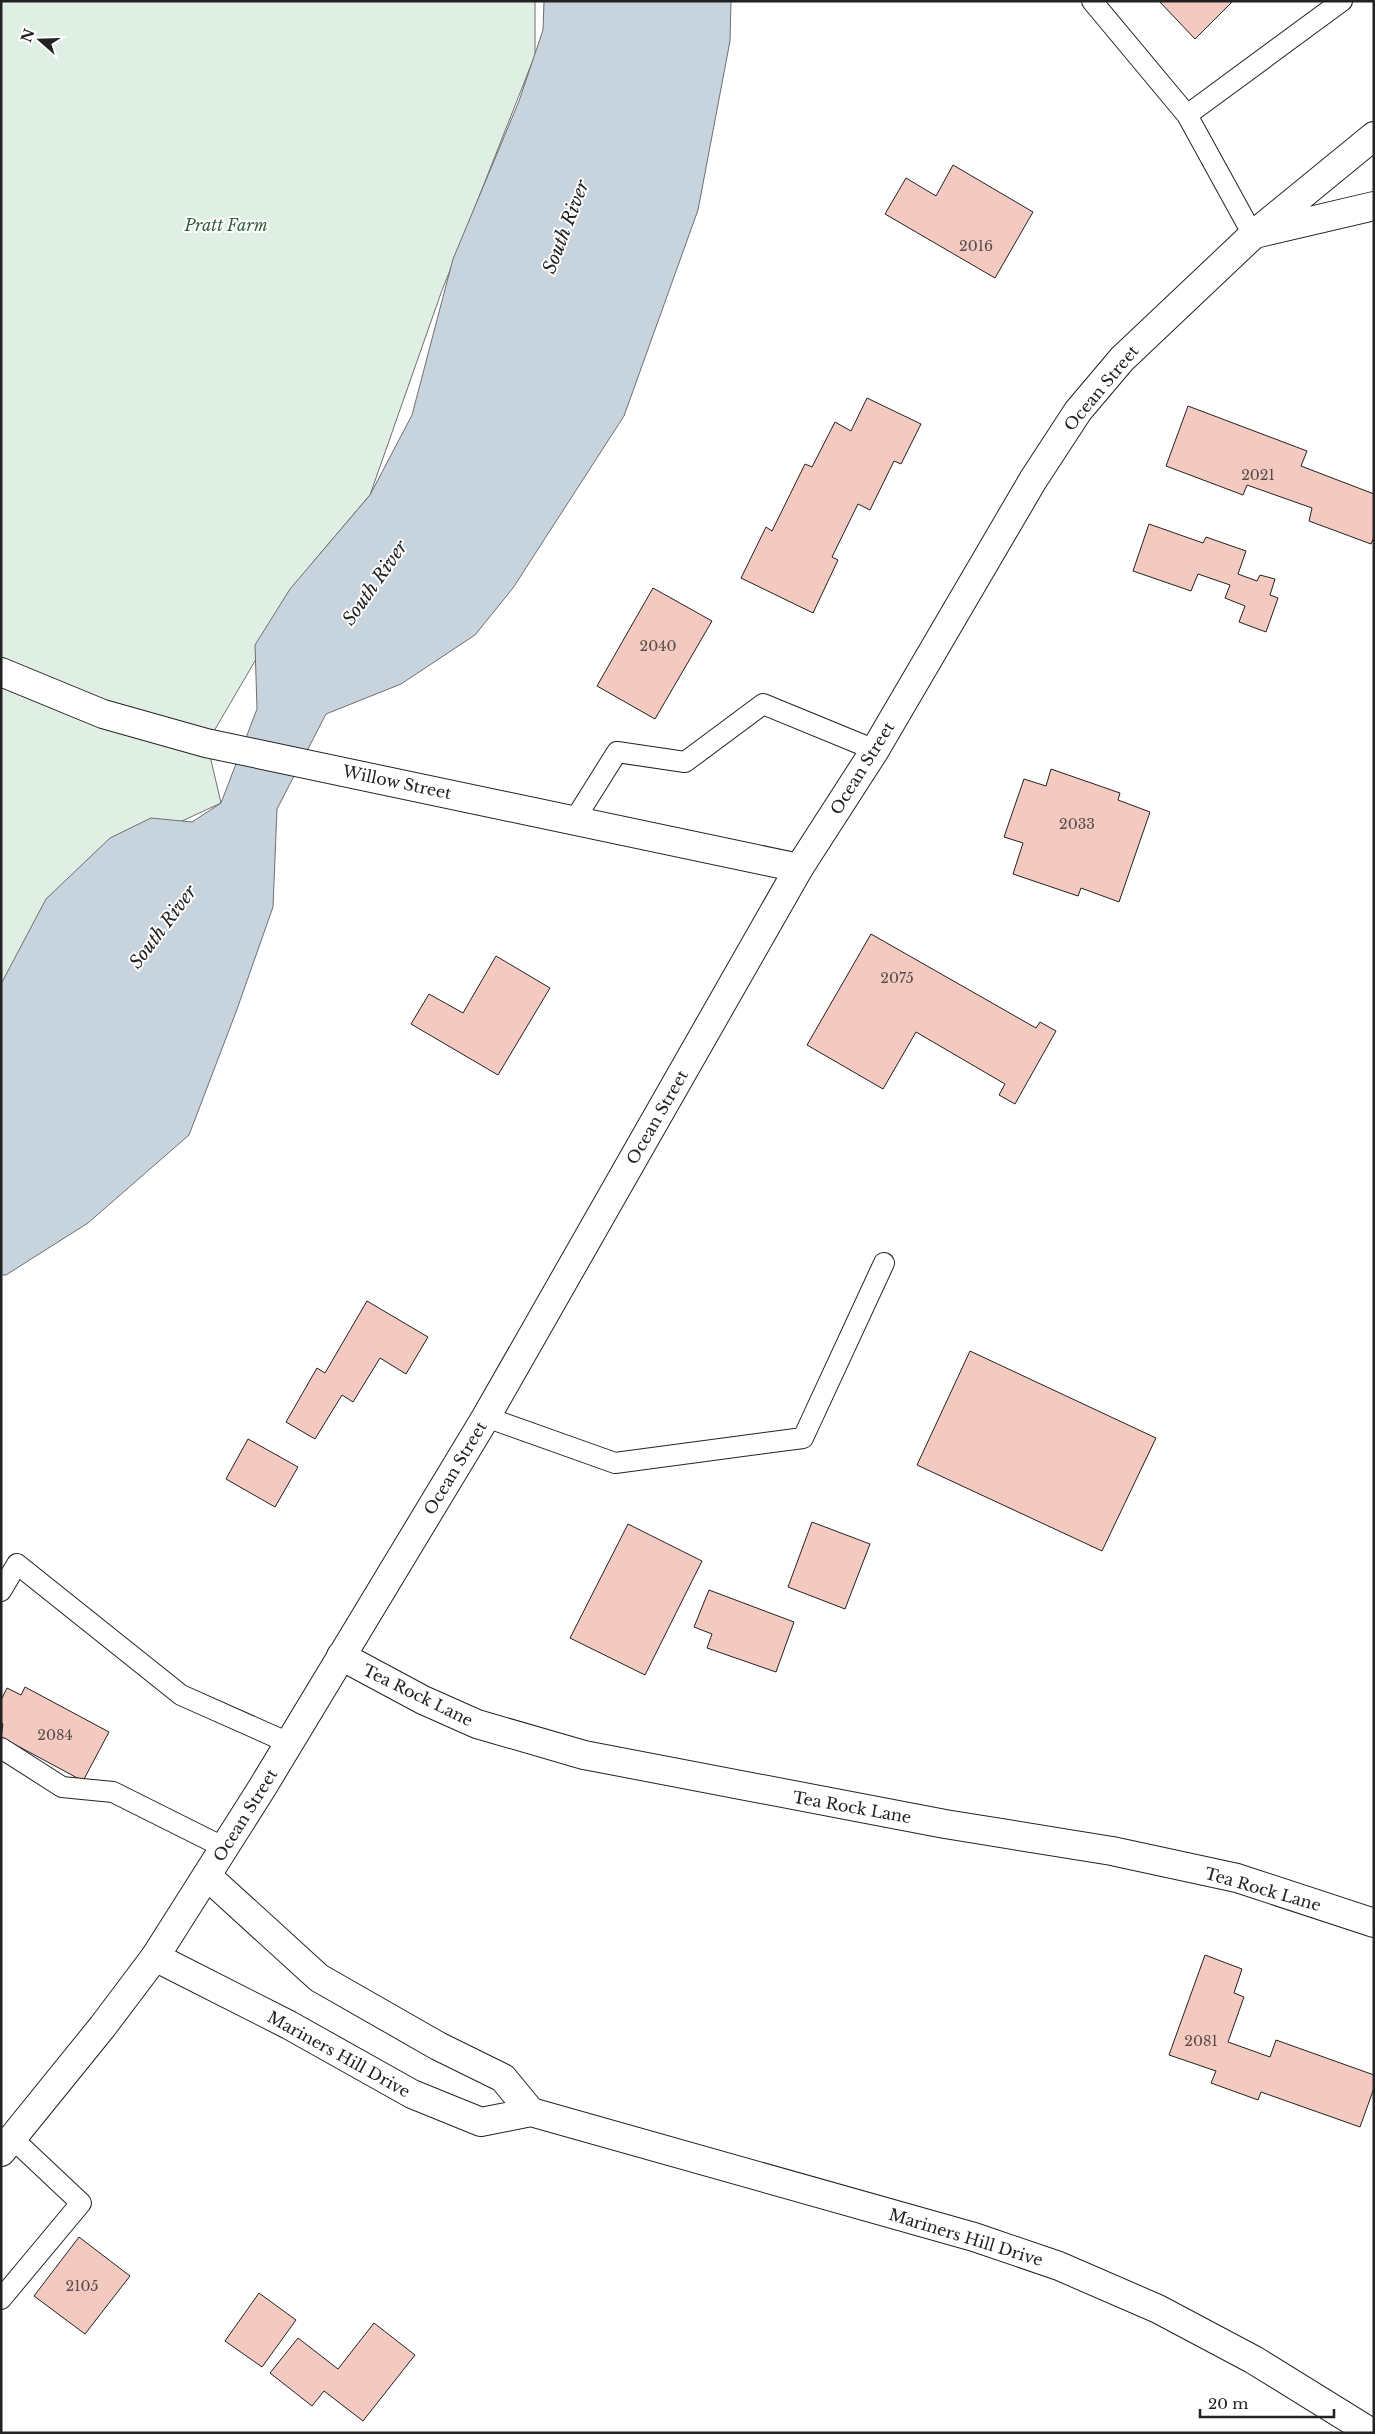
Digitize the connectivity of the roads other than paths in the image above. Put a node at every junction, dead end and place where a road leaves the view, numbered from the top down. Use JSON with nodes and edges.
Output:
{"nodes":[{"id":1,"x":1092,"y":1,"type":"edge"},
{"id":2,"x":1342,"y":1,"type":"edge"},
{"id":3,"x":1187,"y":116,"type":"junction"},
{"id":4,"x":1374,"y":136,"type":"edge"},
{"id":5,"x":1374,"y":206,"type":"edge"},
{"id":6,"x":1252,"y":234,"type":"junction"},
{"id":7,"x":1,"y":672,"type":"edge"},
{"id":8,"x":875,"y":750,"type":"junction"},
{"id":9,"x":575,"y":819,"type":"junction"},
{"id":10,"x":799,"y":868,"type":"junction"},
{"id":11,"x":884,"y":1263,"type":"dead end"},
{"id":12,"x":486,"y":1417,"type":"junction"},
{"id":13,"x":1,"y":1590,"type":"edge"},
{"id":14,"x":341,"y":1656,"type":"junction"},
{"id":15,"x":289,"y":1743,"type":"junction"},
{"id":16,"x":1,"y":1748,"type":"edge"},
{"id":17,"x":225,"y":1848,"type":"junction"},
{"id":18,"x":207,"y":1876,"type":"junction"},
{"id":19,"x":1374,"y":1923,"type":"edge"},
{"id":20,"x":155,"y":1956,"type":"junction"},
{"id":21,"x":531,"y":2112,"type":"junction"},
{"id":22,"x":7,"y":2145,"type":"edge"},
{"id":23,"x":1,"y":2299,"type":"edge"},
{"id":24,"x":1372,"y":2433,"type":"edge"}],
"edges":[{"from":1,"to":3,"type":"lane"},
{"from":2,"to":3,"type":"lane"},
{"from":3,"to":6,"type":"lane"},
{"from":4,"to":6,"type":"street","name":"Ocean Street"},
{"from":5,"to":6,"type":"street"},
{"from":6,"to":8,"type":"street","name":"Ocean Street"},
{"from":7,"to":9,"type":"street","name":"Willow Street"},
{"from":8,"to":9,"type":"lane"},
{"from":8,"to":10,"type":"street","name":"Ocean Street"},
{"from":9,"to":10,"type":"street","name":"Willow Street"},
{"from":10,"to":12,"type":"street","name":"Ocean Street"},
{"from":11,"to":12,"type":"lane"},
{"from":12,"to":14,"type":"street","name":"Ocean Street"},
{"from":13,"to":15,"type":"lane"},
{"from":14,"to":15,"type":"street","name":"Ocean Street"},
{"from":14,"to":19,"type":"street","name":"Tea Rock Lane"},
{"from":15,"to":17,"type":"street","name":"Ocean Street"},
{"from":16,"to":17,"type":"lane"},
{"from":17,"to":18,"type":"street","name":"Ocean Street"},
{"from":18,"to":20,"type":"street","name":"Ocean Street"},
{"from":18,"to":21,"type":"street"},
{"from":20,"to":21,"type":"street","name":"Mariners Hill Drive"},
{"from":20,"to":22,"type":"street","name":"Ocean Street"},
{"from":21,"to":24,"type":"street","name":"Mariners Hill Drive"},
{"from":22,"to":23,"type":"lane"}]}
